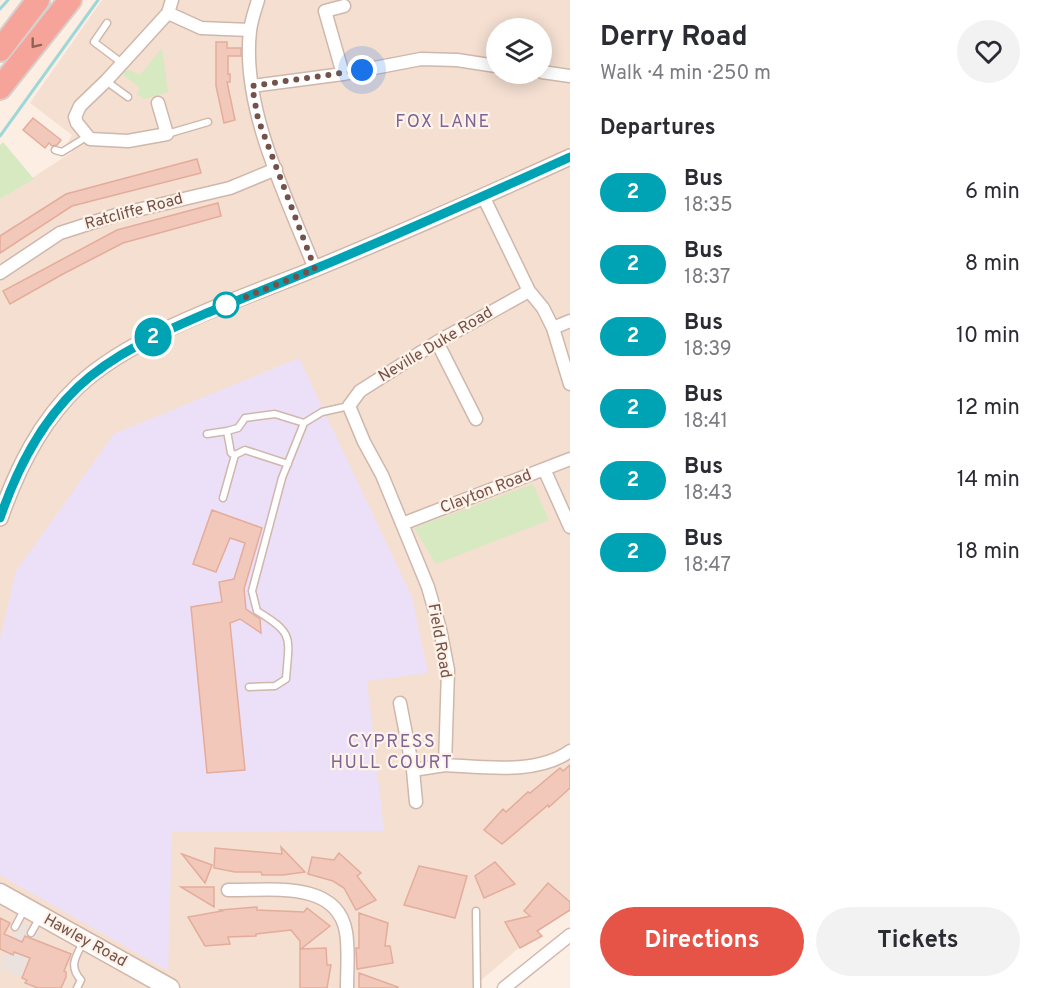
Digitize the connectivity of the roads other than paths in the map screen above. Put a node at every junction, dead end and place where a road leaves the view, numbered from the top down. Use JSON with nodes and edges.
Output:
{"nodes":[{"id":1,"x":38,"y":0,"type":"edge"},
{"id":2,"x":70,"y":0,"type":"edge"},
{"id":3,"x":172,"y":0,"type":"edge"},
{"id":4,"x":258,"y":0,"type":"edge"},
{"id":5,"x":344,"y":6,"type":"dead end"},
{"id":6,"x":168,"y":13,"type":"junction"},
{"id":7,"x":107,"y":23,"type":"dead end"},
{"id":8,"x":250,"y":30,"type":"junction"},
{"id":9,"x":0,"y":50,"type":"edge"},
{"id":10,"x":122,"y":63,"type":"junction"},
{"id":11,"x":486,"y":64,"type":"edge"},
{"id":12,"x":552,"y":73,"type":"edge"},
{"id":13,"x":343,"y":74,"type":"junction"},
{"id":14,"x":570,"y":76,"type":"edge"},
{"id":15,"x":106,"y":81,"type":"junction"},
{"id":16,"x":252,"y":86,"type":"junction"},
{"id":17,"x":0,"y":88,"type":"edge"},
{"id":18,"x":128,"y":97,"type":"dead end"},
{"id":19,"x":158,"y":103,"type":"dead end"},
{"id":20,"x":208,"y":122,"type":"dead end"},
{"id":21,"x":167,"y":134,"type":"junction"},
{"id":22,"x":88,"y":136,"type":"junction"},
{"id":23,"x":55,"y":150,"type":"dead end"},
{"id":24,"x":570,"y":157,"type":"edge"},
{"id":25,"x":276,"y":169,"type":"junction"},
{"id":26,"x":483,"y":196,"type":"junction"},
{"id":27,"x":315,"y":269,"type":"junction"},
{"id":28,"x":0,"y":273,"type":"edge"},
{"id":29,"x":529,"y":291,"type":"junction"},
{"id":30,"x":570,"y":321,"type":"edge"},
{"id":31,"x":553,"y":328,"type":"junction"},
{"id":32,"x":437,"y":342,"type":"junction"},
{"id":33,"x":570,"y":384,"type":"edge"},
{"id":34,"x":349,"y":406,"type":"junction"},
{"id":35,"x":476,"y":419,"type":"dead end"},
{"id":36,"x":304,"y":423,"type":"junction"},
{"id":37,"x":227,"y":431,"type":"junction"},
{"id":38,"x":207,"y":434,"type":"dead end"},
{"id":39,"x":235,"y":454,"type":"junction"},
{"id":40,"x":570,"y":459,"type":"edge"},
{"id":41,"x":288,"y":464,"type":"junction"},
{"id":42,"x":544,"y":469,"type":"junction"},
{"id":43,"x":5,"y":485,"type":"edge"},
{"id":44,"x":223,"y":498,"type":"dead end"},
{"id":45,"x":0,"y":518,"type":"edge"},
{"id":46,"x":402,"y":524,"type":"junction"},
{"id":47,"x":570,"y":527,"type":"edge"},
{"id":48,"x":249,"y":687,"type":"dead end"},
{"id":49,"x":400,"y":703,"type":"dead end"},
{"id":50,"x":570,"y":751,"type":"edge"},
{"id":51,"x":445,"y":765,"type":"junction"},
{"id":52,"x":413,"y":770,"type":"junction"},
{"id":53,"x":416,"y":802,"type":"dead end"},
{"id":54,"x":228,"y":890,"type":"dead end"},
{"id":55,"x":0,"y":893,"type":"edge"},
{"id":56,"x":476,"y":910,"type":"dead end"},
{"id":57,"x":33,"y":911,"type":"junction"},
{"id":58,"x":15,"y":927,"type":"dead end"},
{"id":59,"x":31,"y":933,"type":"dead end"},
{"id":60,"x":570,"y":934,"type":"edge"},
{"id":61,"x":84,"y":940,"type":"junction"},
{"id":62,"x":77,"y":988,"type":"edge"},
{"id":63,"x":170,"y":988,"type":"edge"},
{"id":64,"x":347,"y":988,"type":"edge"},
{"id":65,"x":477,"y":988,"type":"edge"},
{"id":66,"x":504,"y":988,"type":"edge"}],
"edges":[{"from":1,"to":9,"type":"highway"},
{"from":2,"to":17,"type":"highway","one_way":true},
{"from":3,"to":6,"type":"street"},
{"from":4,"to":8,"type":"street"},
{"from":5,"to":13,"type":"street"},
{"from":6,"to":8,"type":"street"},
{"from":6,"to":10,"type":"street"},
{"from":7,"to":10,"type":"lane"},
{"from":8,"to":16,"type":"street"},
{"from":10,"to":15,"type":"street"},
{"from":11,"to":13,"type":"street"},
{"from":12,"to":14,"type":"street"},
{"from":13,"to":16,"type":"street"},
{"from":15,"to":18,"type":"lane"},
{"from":15,"to":22,"type":"street"},
{"from":16,"to":25,"type":"street"},
{"from":19,"to":21,"type":"street"},
{"from":20,"to":21,"type":"lane"},
{"from":21,"to":22,"type":"street"},
{"from":22,"to":23,"type":"lane"},
{"from":24,"to":26,"type":"street"},
{"from":25,"to":27,"type":"street"},
{"from":25,"to":28,"type":"street","name":"Ratcliffe Road"},
{"from":26,"to":27,"type":"street"},
{"from":26,"to":29,"type":"street"},
{"from":27,"to":43,"type":"street"},
{"from":29,"to":31,"type":"street"},
{"from":29,"to":32,"type":"street","name":"Neville Duke Road"},
{"from":30,"to":31,"type":"street"},
{"from":31,"to":33,"type":"street"},
{"from":32,"to":34,"type":"street","name":"Neville Duke Road"},
{"from":32,"to":35,"type":"street"},
{"from":34,"to":36,"type":"lane"},
{"from":34,"to":46,"type":"street","name":"Field Road"},
{"from":36,"to":37,"type":"lane"},
{"from":36,"to":41,"type":"lane"},
{"from":37,"to":38,"type":"lane"},
{"from":37,"to":39,"type":"lane"},
{"from":39,"to":41,"type":"lane"},
{"from":39,"to":44,"type":"lane"},
{"from":40,"to":42,"type":"street","name":"Clayton Road"},
{"from":41,"to":48,"type":"lane"},
{"from":42,"to":46,"type":"street","name":"Clayton Road"},
{"from":42,"to":47,"type":"street"},
{"from":43,"to":45,"type":"street"},
{"from":46,"to":51,"type":"street","name":"Field Road"},
{"from":49,"to":52,"type":"street"},
{"from":50,"to":51,"type":"street"},
{"from":51,"to":52,"type":"street"},
{"from":52,"to":53,"type":"street"},
{"from":54,"to":64,"type":"street"},
{"from":55,"to":57,"type":"main road","name":"Hawley Road"},
{"from":56,"to":65,"type":"lane"},
{"from":57,"to":58,"type":"lane"},
{"from":57,"to":59,"type":"lane"},
{"from":57,"to":61,"type":"main road","name":"Hawley Road"},
{"from":60,"to":66,"type":"street"},
{"from":61,"to":62,"type":"lane"},
{"from":61,"to":63,"type":"main road","name":"Hawley Road"}]}
